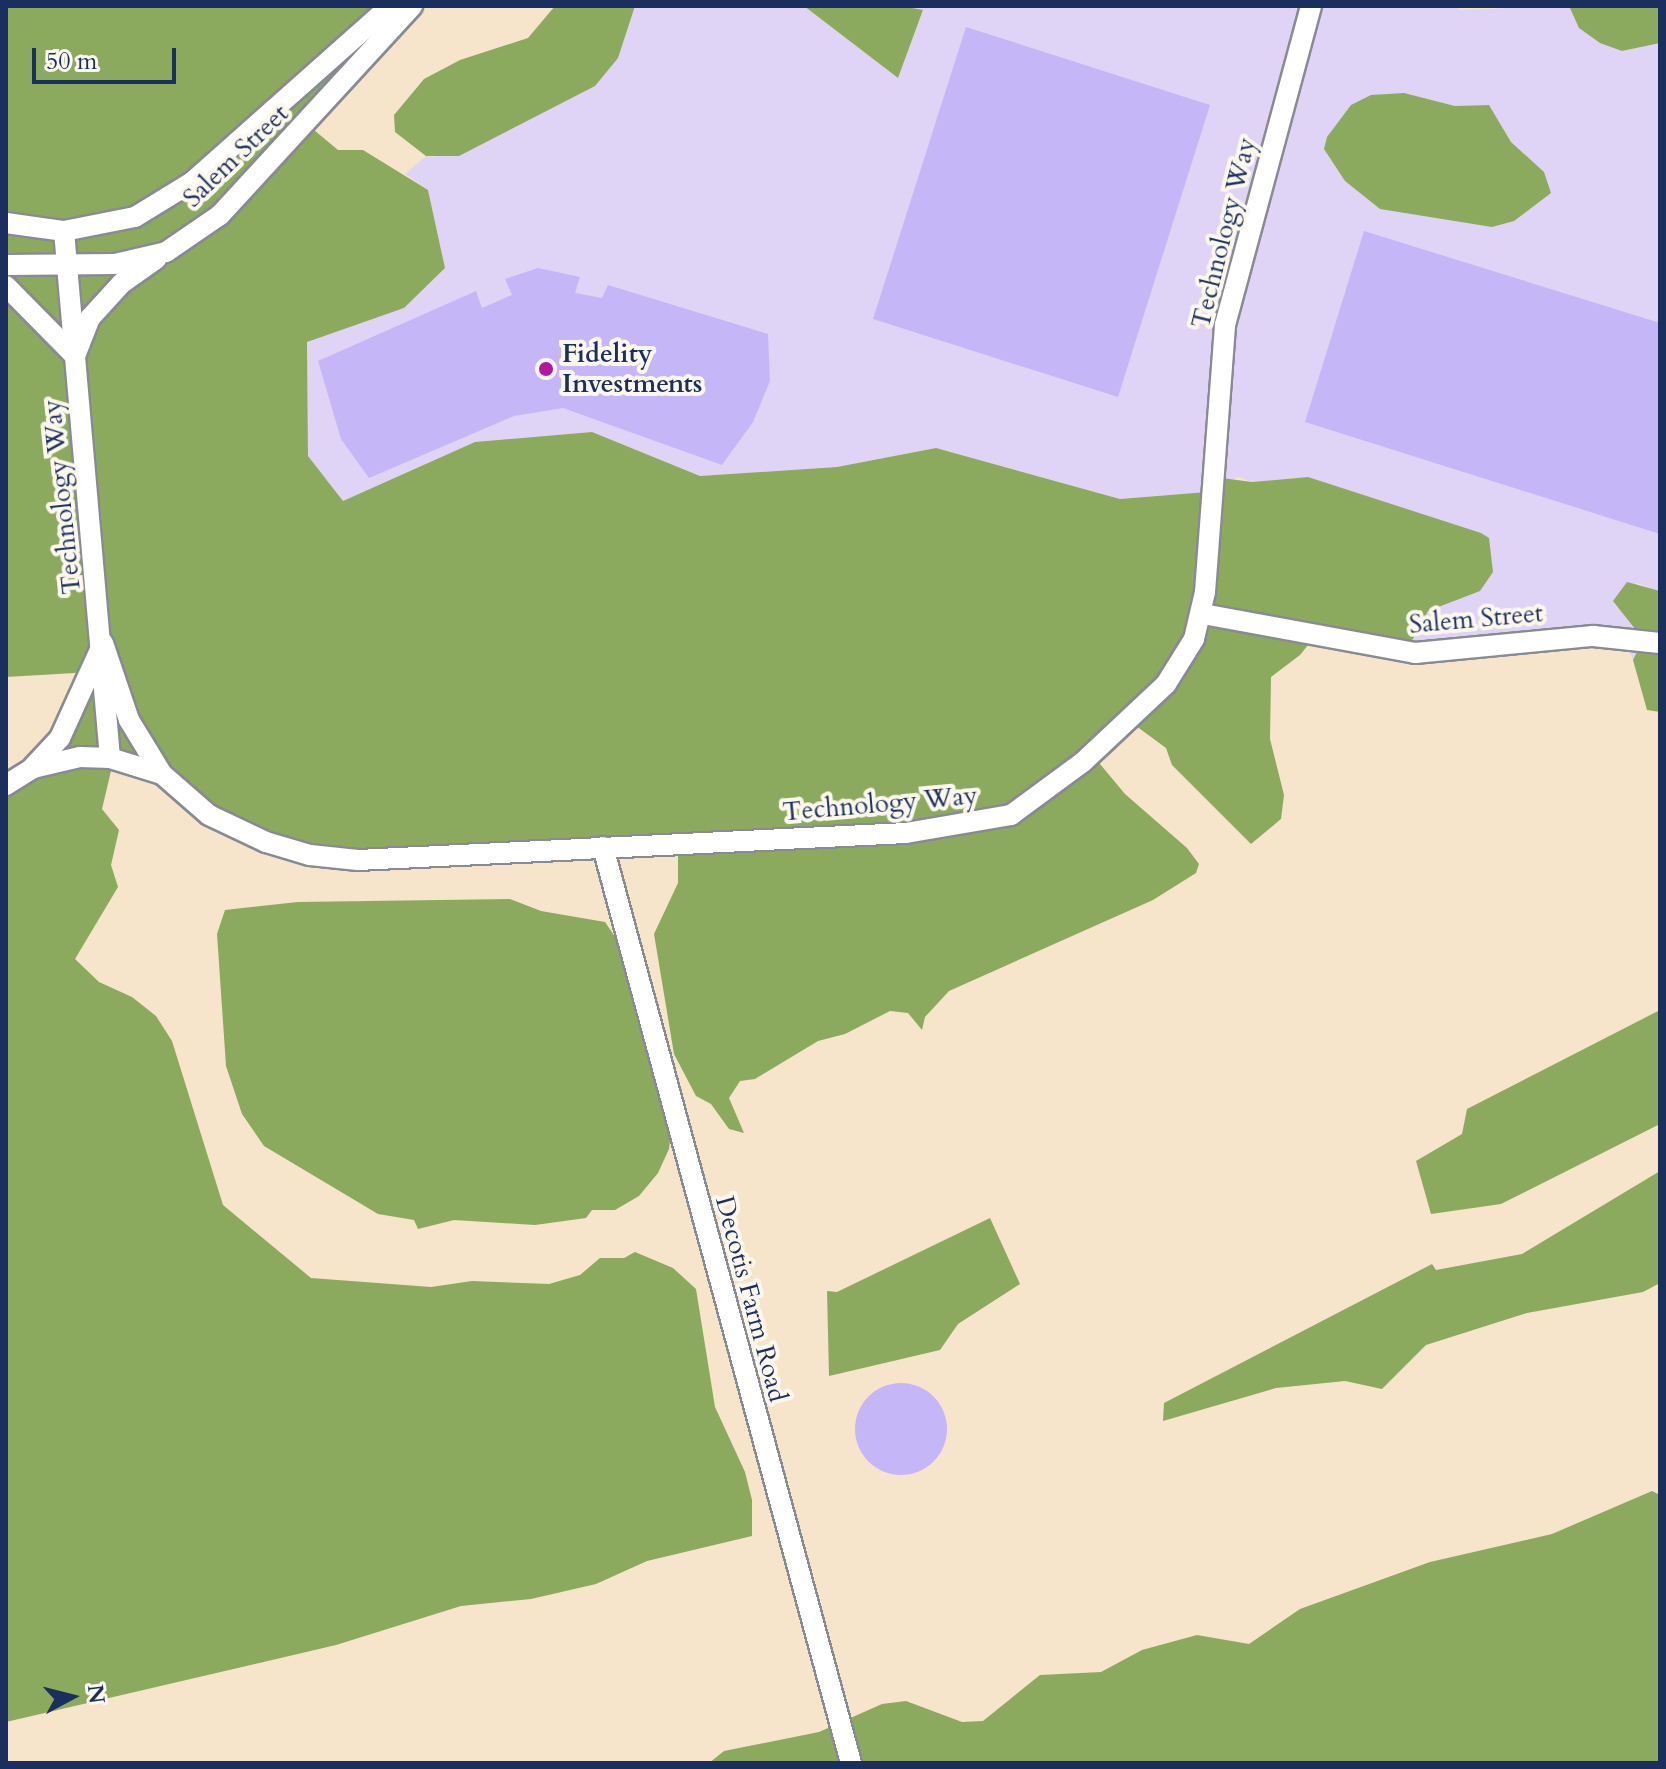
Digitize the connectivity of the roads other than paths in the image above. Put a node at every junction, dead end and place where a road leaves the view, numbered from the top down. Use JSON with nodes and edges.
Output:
{"nodes":[{"id":1,"x":390,"y":6,"type":"edge"},
{"id":2,"x":412,"y":6,"type":"edge"},
{"id":3,"x":1311,"y":6,"type":"edge"},
{"id":4,"x":6,"y":223,"type":"edge"},
{"id":5,"x":64,"y":231,"type":"junction"},
{"id":6,"x":166,"y":252,"type":"junction"},
{"id":7,"x":6,"y":265,"type":"edge"},
{"id":8,"x":66,"y":267,"type":"junction"},
{"id":9,"x":6,"y":286,"type":"edge"},
{"id":10,"x":75,"y":356,"type":"junction"},
{"id":11,"x":1203,"y":614,"type":"junction"},
{"id":12,"x":103,"y":643,"type":"junction"},
{"id":13,"x":1660,"y":643,"type":"edge"},
{"id":14,"x":110,"y":758,"type":"junction"},
{"id":15,"x":33,"y":768,"type":"junction"},
{"id":16,"x":162,"y":774,"type":"junction"},
{"id":17,"x":6,"y":785,"type":"edge"},
{"id":18,"x":603,"y":847,"type":"junction"},
{"id":19,"x":851,"y":1763,"type":"edge"}],
"edges":[{"from":1,"to":5,"type":"street","name":"Salem Street"},
{"from":2,"to":6,"type":"street","name":"Salem Street"},
{"from":3,"to":11,"type":"street","name":"Technology Way"},
{"from":4,"to":5,"type":"street","name":"Salem Street"},
{"from":5,"to":8,"type":"street","name":"Technology Way"},
{"from":6,"to":8,"type":"street","name":"Salem Street"},
{"from":6,"to":10,"type":"street"},
{"from":7,"to":8,"type":"street","name":"Salem Street"},
{"from":8,"to":10,"type":"street","name":"Technology Way"},
{"from":9,"to":10,"type":"street"},
{"from":10,"to":12,"type":"street","name":"Technology Way"},
{"from":11,"to":13,"type":"street","name":"Salem Street"},
{"from":11,"to":18,"type":"street","name":"Technology Way"},
{"from":12,"to":14,"type":"street","name":"Technology Way"},
{"from":12,"to":15,"type":"street"},
{"from":12,"to":16,"type":"street"},
{"from":14,"to":15,"type":"street"},
{"from":14,"to":16,"type":"street"},
{"from":15,"to":17,"type":"street"},
{"from":16,"to":18,"type":"street","name":"Technology Way"},
{"from":18,"to":19,"type":"street","name":"Decotis Farm Road"}]}
